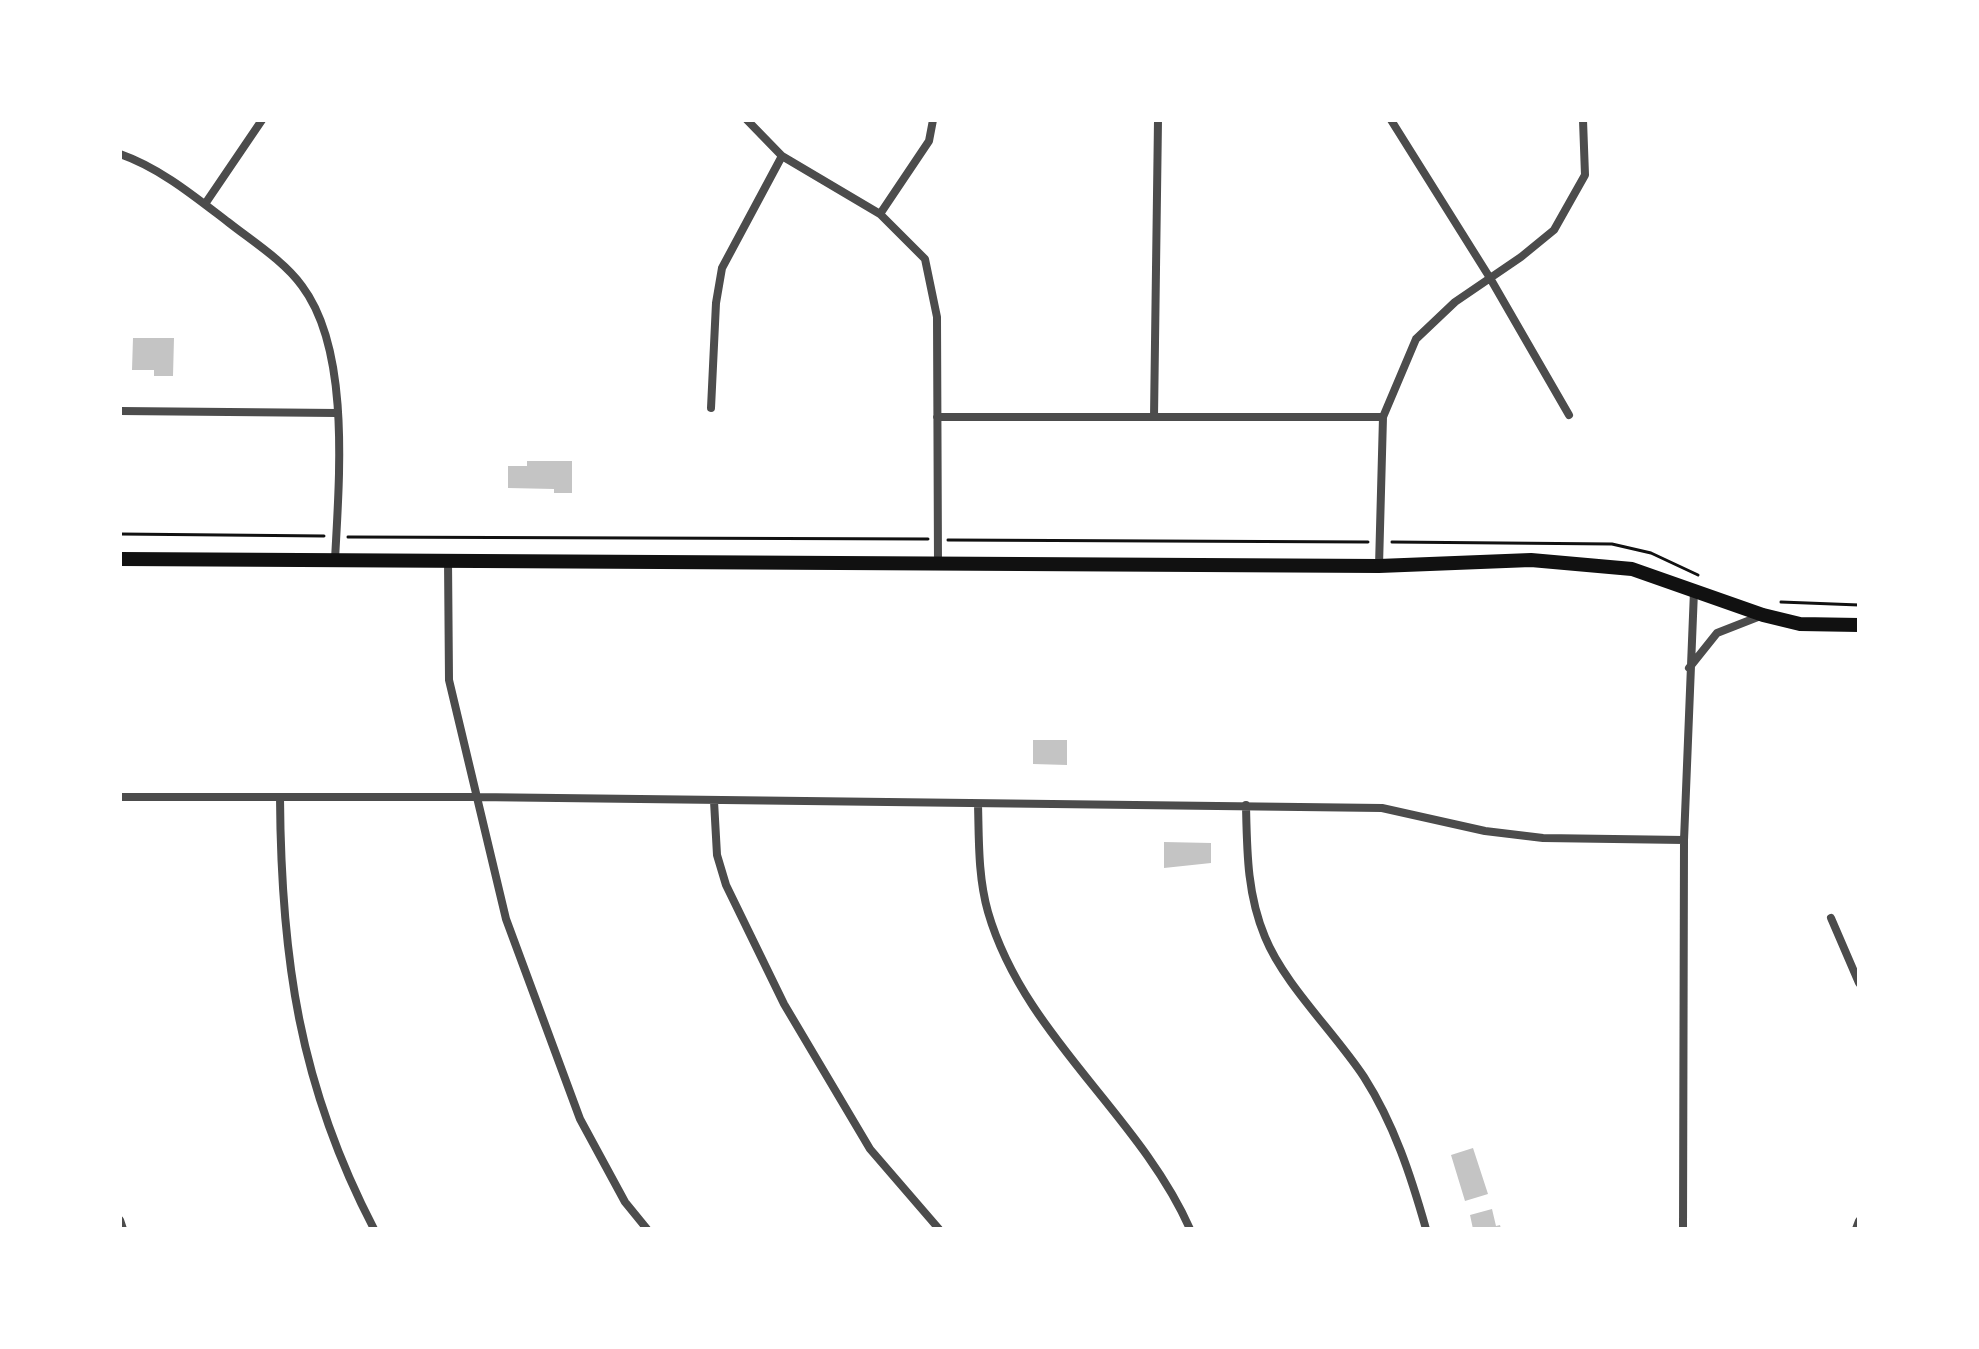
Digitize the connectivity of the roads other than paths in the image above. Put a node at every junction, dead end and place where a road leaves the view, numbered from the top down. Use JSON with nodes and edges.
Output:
{"nodes":[{"id":1,"x":262,"y":120,"type":"edge"},
{"id":2,"x":747,"y":120,"type":"edge"},
{"id":3,"x":933,"y":120,"type":"edge"},
{"id":4,"x":1158,"y":120,"type":"edge"},
{"id":5,"x":1391,"y":120,"type":"edge"},
{"id":6,"x":1583,"y":120,"type":"edge"},
{"id":7,"x":120,"y":154,"type":"edge"},
{"id":8,"x":782,"y":156,"type":"junction"},
{"id":9,"x":205,"y":204,"type":"junction"},
{"id":10,"x":880,"y":214,"type":"junction"},
{"id":11,"x":1490,"y":278,"type":"junction"},
{"id":12,"x":711,"y":408,"type":"dead end"},
{"id":13,"x":120,"y":411,"type":"edge"},
{"id":14,"x":337,"y":413,"type":"junction"},
{"id":15,"x":1569,"y":415,"type":"dead end"},
{"id":16,"x":937,"y":417,"type":"junction"},
{"id":17,"x":1154,"y":417,"type":"junction"},
{"id":18,"x":1383,"y":417,"type":"junction"},
{"id":19,"x":120,"y":559,"type":"edge"},
{"id":20,"x":335,"y":560,"type":"junction"},
{"id":21,"x":448,"y":560,"type":"junction"},
{"id":22,"x":938,"y":565,"type":"junction"},
{"id":23,"x":1379,"y":566,"type":"junction"},
{"id":24,"x":1694,"y":591,"type":"junction"},
{"id":25,"x":1763,"y":615,"type":"junction"},
{"id":26,"x":1859,"y":625,"type":"edge"},
{"id":27,"x":1688,"y":669,"type":"junction"},
{"id":28,"x":120,"y":797,"type":"edge"},
{"id":29,"x":280,"y":797,"type":"junction"},
{"id":30,"x":475,"y":797,"type":"junction"},
{"id":31,"x":714,"y":801,"type":"junction"},
{"id":32,"x":978,"y":804,"type":"junction"},
{"id":33,"x":1246,"y":805,"type":"junction"},
{"id":34,"x":1684,"y":840,"type":"junction"},
{"id":35,"x":1831,"y":918,"type":"dead end"},
{"id":36,"x":1859,"y":983,"type":"edge"},
{"id":37,"x":120,"y":1220,"type":"edge"},
{"id":38,"x":1859,"y":1221,"type":"edge"},
{"id":39,"x":123,"y":1229,"type":"edge"},
{"id":40,"x":374,"y":1229,"type":"edge"},
{"id":41,"x":647,"y":1229,"type":"edge"},
{"id":42,"x":939,"y":1229,"type":"edge"},
{"id":43,"x":1190,"y":1229,"type":"edge"},
{"id":44,"x":1426,"y":1229,"type":"edge"},
{"id":45,"x":1683,"y":1229,"type":"edge"},
{"id":46,"x":1856,"y":1229,"type":"edge"}],
"edges":[{"from":1,"to":9,"type":"street"},
{"from":2,"to":8,"type":"street"},
{"from":3,"to":10,"type":"street"},
{"from":4,"to":17,"type":"street"},
{"from":5,"to":11,"type":"street"},
{"from":6,"to":11,"type":"street"},
{"from":7,"to":9,"type":"street"},
{"from":8,"to":10,"type":"street"},
{"from":8,"to":12,"type":"street"},
{"from":9,"to":14,"type":"street"},
{"from":10,"to":16,"type":"street"},
{"from":11,"to":15,"type":"street"},
{"from":11,"to":18,"type":"street"},
{"from":13,"to":14,"type":"street"},
{"from":14,"to":20,"type":"street"},
{"from":16,"to":17,"type":"street"},
{"from":16,"to":22,"type":"street"},
{"from":17,"to":18,"type":"street"},
{"from":18,"to":23,"type":"street"},
{"from":19,"to":20,"type":"main road"},
{"from":20,"to":21,"type":"main road"},
{"from":21,"to":22,"type":"main road"},
{"from":21,"to":30,"type":"street"},
{"from":22,"to":23,"type":"main road"},
{"from":23,"to":24,"type":"main road"},
{"from":24,"to":25,"type":"main road"},
{"from":24,"to":27,"type":"street"},
{"from":25,"to":26,"type":"main road"},
{"from":25,"to":27,"type":"street"},
{"from":27,"to":34,"type":"street"},
{"from":28,"to":29,"type":"street"},
{"from":29,"to":30,"type":"street"},
{"from":29,"to":40,"type":"street"},
{"from":30,"to":31,"type":"street"},
{"from":30,"to":41,"type":"street"},
{"from":31,"to":32,"type":"street"},
{"from":31,"to":42,"type":"street"},
{"from":32,"to":33,"type":"street"},
{"from":32,"to":43,"type":"street"},
{"from":33,"to":34,"type":"street"},
{"from":33,"to":44,"type":"street"},
{"from":34,"to":45,"type":"street"},
{"from":35,"to":36,"type":"street"},
{"from":37,"to":39,"type":"street"},
{"from":38,"to":46,"type":"street"}]}
